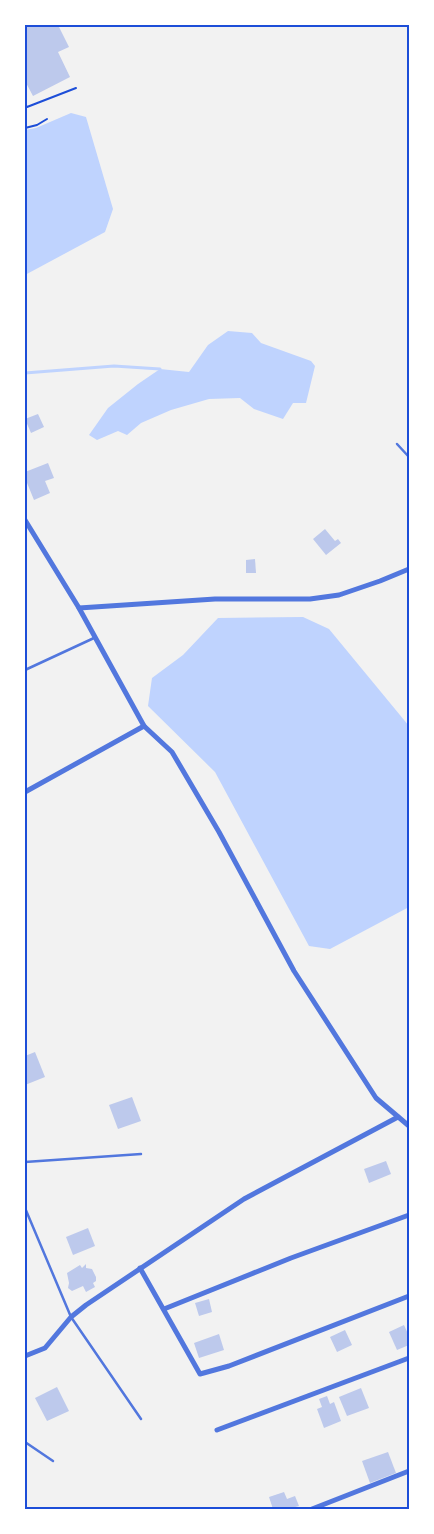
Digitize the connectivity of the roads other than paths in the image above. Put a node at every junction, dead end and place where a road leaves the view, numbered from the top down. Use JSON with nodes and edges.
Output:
{"nodes":[{"id":1,"x":397,"y":444,"type":"dead end"},
{"id":2,"x":409,"y":457,"type":"edge"},
{"id":3,"x":25,"y":520,"type":"edge"},
{"id":4,"x":409,"y":568,"type":"edge"},
{"id":5,"x":79,"y":608,"type":"junction"},
{"id":6,"x":95,"y":637,"type":"junction"},
{"id":7,"x":25,"y":670,"type":"edge"},
{"id":8,"x":144,"y":726,"type":"junction"},
{"id":9,"x":25,"y":792,"type":"edge"},
{"id":10,"x":398,"y":1117,"type":"junction"},
{"id":11,"x":409,"y":1126,"type":"edge"},
{"id":12,"x":142,"y":1154,"type":"dead end"},
{"id":13,"x":25,"y":1162,"type":"edge"},
{"id":14,"x":25,"y":1208,"type":"edge"},
{"id":15,"x":409,"y":1215,"type":"edge"},
{"id":16,"x":140,"y":1268,"type":"junction"},
{"id":17,"x":409,"y":1296,"type":"edge"},
{"id":18,"x":164,"y":1309,"type":"junction"},
{"id":19,"x":71,"y":1317,"type":"junction"},
{"id":20,"x":25,"y":1356,"type":"edge"},
{"id":21,"x":409,"y":1358,"type":"edge"},
{"id":22,"x":141,"y":1419,"type":"dead end"},
{"id":23,"x":217,"y":1430,"type":"dead end"},
{"id":24,"x":25,"y":1442,"type":"edge"},
{"id":25,"x":53,"y":1461,"type":"dead end"},
{"id":26,"x":409,"y":1471,"type":"edge"},
{"id":27,"x":312,"y":1509,"type":"edge"}],
"edges":[{"from":1,"to":2,"type":"lane"},
{"from":3,"to":5,"type":"street"},
{"from":4,"to":5,"type":"street"},
{"from":5,"to":6,"type":"street"},
{"from":6,"to":7,"type":"lane"},
{"from":6,"to":8,"type":"street"},
{"from":8,"to":9,"type":"street"},
{"from":8,"to":10,"type":"street"},
{"from":10,"to":11,"type":"street"},
{"from":10,"to":16,"type":"street"},
{"from":12,"to":13,"type":"lane"},
{"from":14,"to":19,"type":"lane"},
{"from":15,"to":18,"type":"street"},
{"from":16,"to":18,"type":"street"},
{"from":16,"to":19,"type":"street"},
{"from":17,"to":18,"type":"street"},
{"from":19,"to":20,"type":"street"},
{"from":19,"to":22,"type":"lane"},
{"from":21,"to":23,"type":"street"},
{"from":24,"to":25,"type":"lane"},
{"from":26,"to":27,"type":"street"}]}
